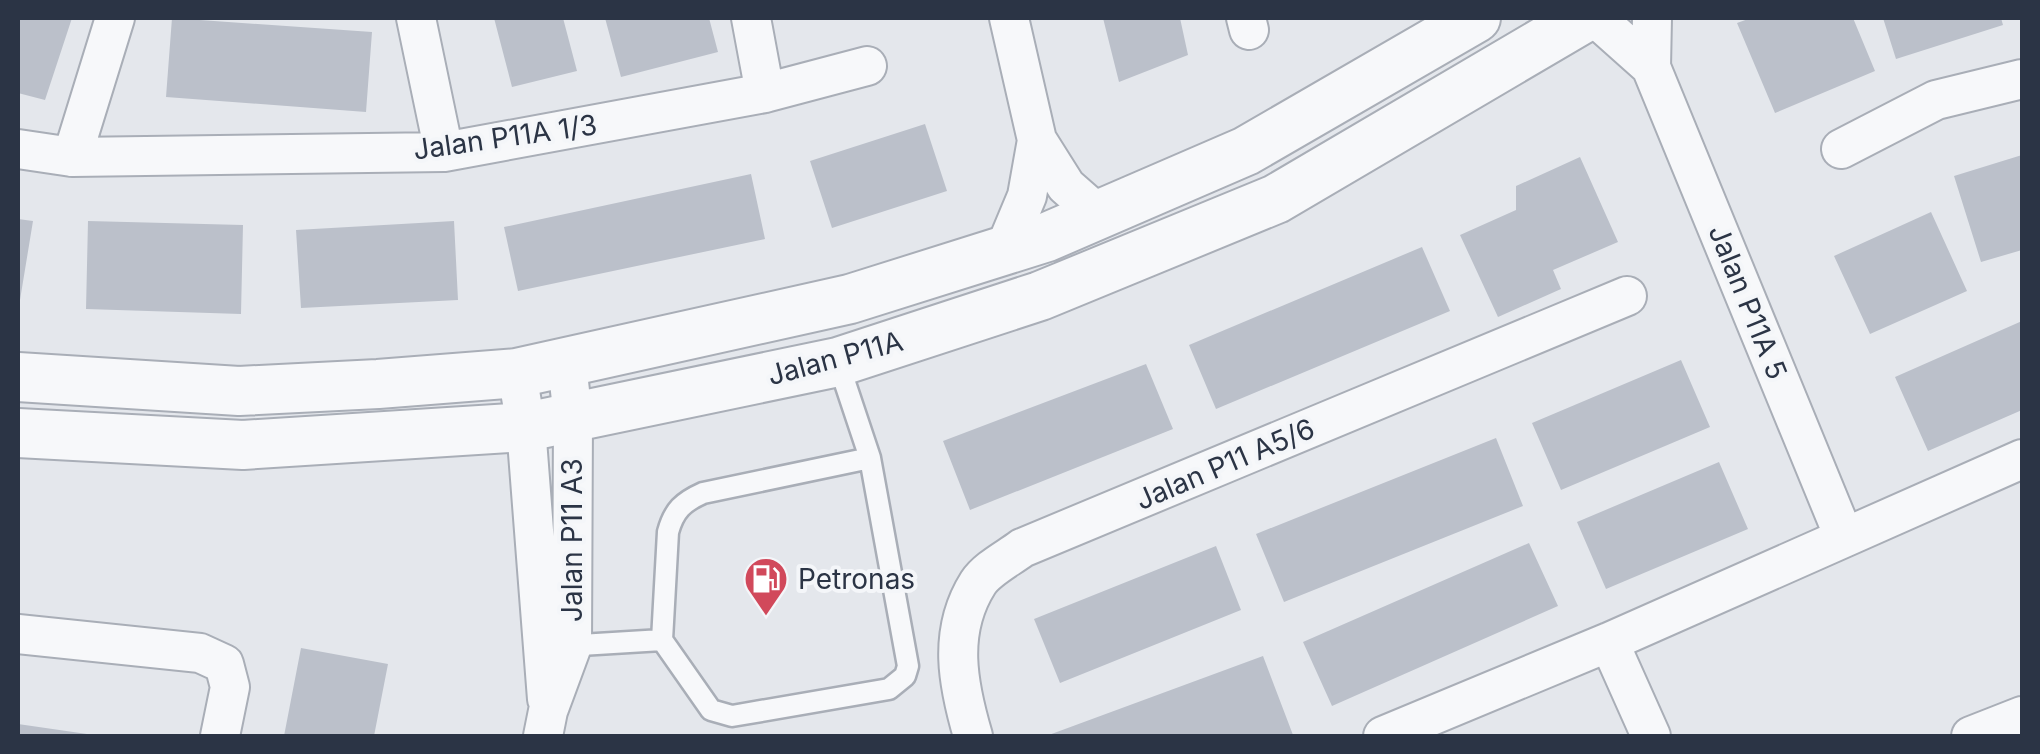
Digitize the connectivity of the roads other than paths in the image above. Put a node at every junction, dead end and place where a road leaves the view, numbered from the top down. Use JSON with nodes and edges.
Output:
{"nodes":[{"id":1,"x":115,"y":18,"type":"edge"},
{"id":2,"x":416,"y":18,"type":"edge"},
{"id":3,"x":751,"y":18,"type":"edge"},
{"id":4,"x":1009,"y":18,"type":"edge"},
{"id":5,"x":1476,"y":18,"type":"edge"},
{"id":6,"x":1584,"y":18,"type":"edge"},
{"id":7,"x":1596,"y":18,"type":"edge"},
{"id":8,"x":1652,"y":18,"type":"edge"},
{"id":9,"x":867,"y":66,"type":"dead end"},
{"id":10,"x":1651,"y":68,"type":"junction"},
{"id":11,"x":2022,"y":80,"type":"edge"},
{"id":12,"x":766,"y":93,"type":"junction"},
{"id":13,"x":1037,"y":140,"type":"junction"},
{"id":14,"x":18,"y":149,"type":"edge"},
{"id":15,"x":1841,"y":149,"type":"dead end"},
{"id":16,"x":444,"y":152,"type":"junction"},
{"id":17,"x":72,"y":157,"type":"junction"},
{"id":18,"x":1099,"y":215,"type":"junction"},
{"id":19,"x":1004,"y":251,"type":"junction"},
{"id":20,"x":1627,"y":296,"type":"dead end"},
{"id":21,"x":838,"y":362,"type":"junction"},
{"id":22,"x":567,"y":364,"type":"junction"},
{"id":23,"x":517,"y":373,"type":"junction"},
{"id":24,"x":18,"y":377,"type":"edge"},
{"id":25,"x":573,"y":418,"type":"junction"},
{"id":26,"x":526,"y":427,"type":"junction"},
{"id":27,"x":18,"y":433,"type":"edge"},
{"id":28,"x":870,"y":458,"type":"junction"},
{"id":29,"x":2022,"y":459,"type":"edge"},
{"id":30,"x":1844,"y":537,"type":"junction"},
{"id":31,"x":18,"y":634,"type":"edge"},
{"id":32,"x":662,"y":640,"type":"junction"},
{"id":33,"x":1609,"y":642,"type":"junction"},
{"id":34,"x":557,"y":646,"type":"junction"},
{"id":35,"x":2022,"y":716,"type":"edge"},
{"id":36,"x":545,"y":724,"type":"edge"},
{"id":37,"x":220,"y":736,"type":"edge"},
{"id":38,"x":973,"y":736,"type":"edge"},
{"id":39,"x":1383,"y":736,"type":"edge"},
{"id":40,"x":1651,"y":736,"type":"edge"},
{"id":41,"x":1970,"y":736,"type":"edge"}],
"edges":[{"from":1,"to":17,"type":"street"},
{"from":2,"to":16,"type":"street"},
{"from":3,"to":12,"type":"street"},
{"from":4,"to":13,"type":"street"},
{"from":5,"to":18,"type":"street","name":"Jalan P11A"},
{"from":6,"to":21,"type":"street","name":"Jalan P11A"},
{"from":7,"to":10,"type":"street","name":"Jalan P11A 5"},
{"from":8,"to":10,"type":"street","name":"Jalan P11A 5"},
{"from":9,"to":12,"type":"street","name":"Jalan P11A 1/3"},
{"from":10,"to":30,"type":"street","name":"Jalan P11A 5"},
{"from":11,"to":15,"type":"street"},
{"from":12,"to":16,"type":"street","name":"Jalan P11A 1/3"},
{"from":13,"to":18,"type":"street"},
{"from":13,"to":19,"type":"street"},
{"from":14,"to":17,"type":"street","name":"Jalan P11A 1/3"},
{"from":16,"to":17,"type":"street","name":"Jalan P11A 1/3"},
{"from":18,"to":19,"type":"street","name":"Jalan P11A"},
{"from":19,"to":22,"type":"street","name":"Jalan P11A"},
{"from":20,"to":38,"type":"street","name":"Jalan P11 A5/6"},
{"from":21,"to":25,"type":"street","name":"Jalan P11A"},
{"from":21,"to":28,"type":"lane"},
{"from":22,"to":23,"type":"street","name":"Jalan P11A"},
{"from":22,"to":25,"type":"street","name":"Jalan P11 A3"},
{"from":23,"to":24,"type":"street","name":"Jalan P11A"},
{"from":23,"to":26,"type":"street","name":"Jalan P11 A3"},
{"from":25,"to":26,"type":"street","name":"Jalan P11A"},
{"from":25,"to":34,"type":"street","name":"Jalan P11 A3"},
{"from":26,"to":27,"type":"street","name":"Jalan P11A"},
{"from":26,"to":34,"type":"street","name":"Jalan P11 A3"},
{"from":28,"to":32,"type":"lane"},
{"from":28,"to":32,"type":"lane"},
{"from":29,"to":30,"type":"street"},
{"from":30,"to":33,"type":"street"},
{"from":31,"to":37,"type":"street"},
{"from":32,"to":34,"type":"lane"},
{"from":33,"to":39,"type":"street"},
{"from":33,"to":40,"type":"street"},
{"from":34,"to":36,"type":"street","name":"Jalan P11 A3"},
{"from":35,"to":41,"type":"street"}]}
